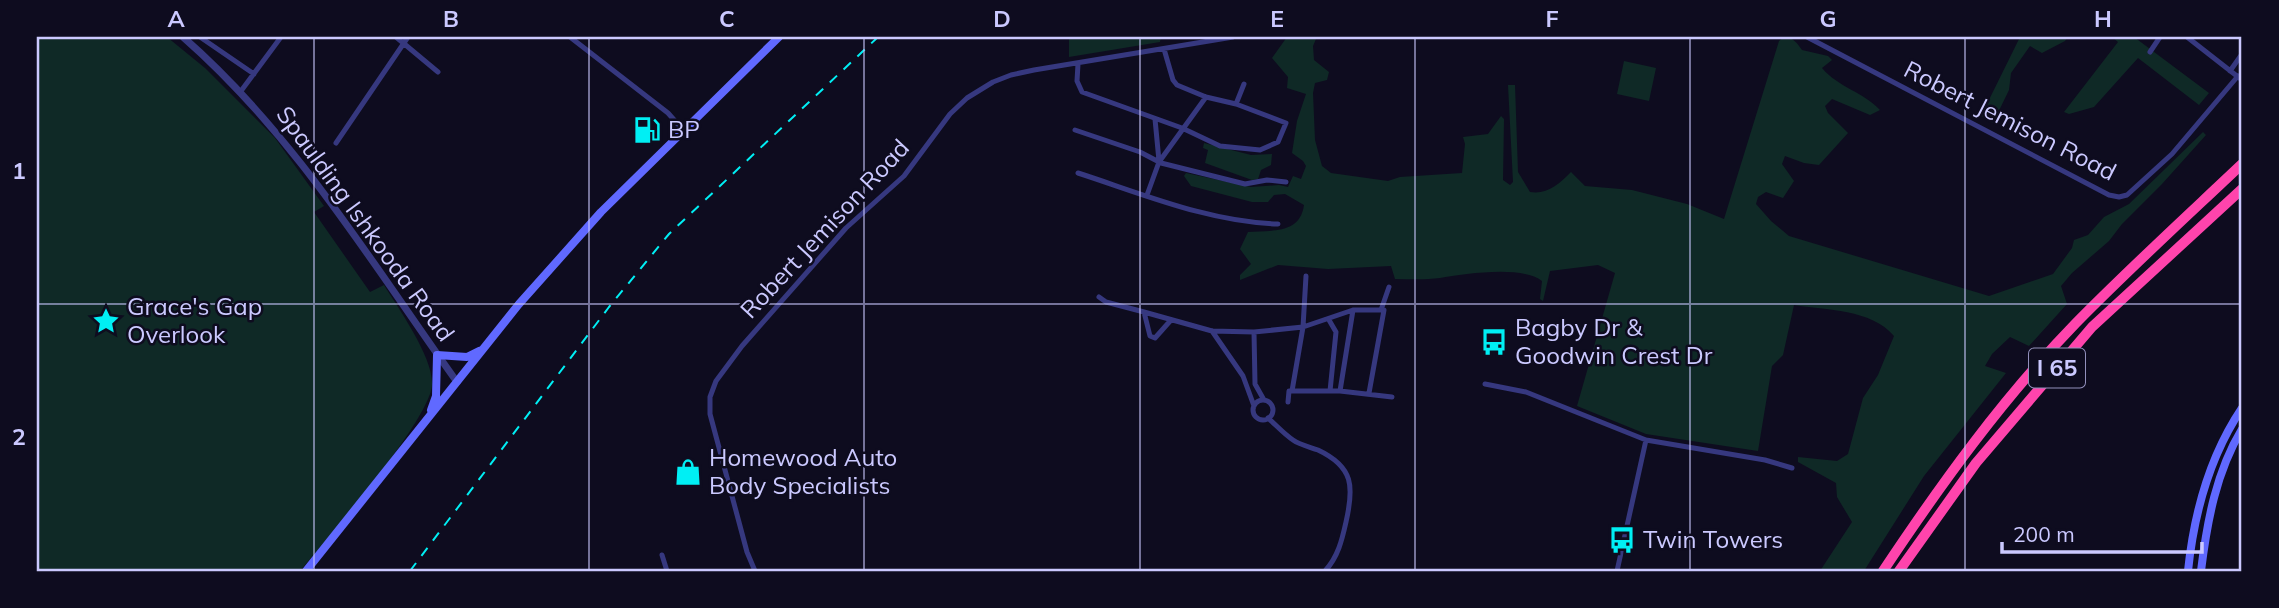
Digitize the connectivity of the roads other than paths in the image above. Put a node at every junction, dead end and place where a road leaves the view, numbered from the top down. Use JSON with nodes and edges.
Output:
{"nodes":[{"id":1,"x":183,"y":37,"type":"edge"},
{"id":2,"x":200,"y":37,"type":"edge"},
{"id":3,"x":281,"y":37,"type":"edge"},
{"id":4,"x":396,"y":37,"type":"edge"},
{"id":5,"x":408,"y":37,"type":"edge"},
{"id":6,"x":570,"y":37,"type":"edge"},
{"id":7,"x":779,"y":37,"type":"edge"},
{"id":8,"x":1230,"y":37,"type":"edge"},
{"id":9,"x":1807,"y":37,"type":"edge"},
{"id":10,"x":2161,"y":37,"type":"edge"},
{"id":11,"x":2187,"y":37,"type":"edge"},
{"id":12,"x":402,"y":44,"type":"junction"},
{"id":13,"x":1164,"y":49,"type":"junction"},
{"id":14,"x":2150,"y":52,"type":"dead end"},
{"id":15,"x":2242,"y":54,"type":"edge"},
{"id":16,"x":1078,"y":64,"type":"junction"},
{"id":17,"x":2230,"y":71,"type":"junction"},
{"id":18,"x":438,"y":72,"type":"dead end"},
{"id":19,"x":254,"y":74,"type":"junction"},
{"id":20,"x":2240,"y":78,"type":"edge"},
{"id":21,"x":1244,"y":84,"type":"dead end"},
{"id":22,"x":241,"y":91,"type":"junction"},
{"id":23,"x":1206,"y":97,"type":"junction"},
{"id":24,"x":1236,"y":104,"type":"junction"},
{"id":25,"x":1156,"y":119,"type":"junction"},
{"id":26,"x":1182,"y":128,"type":"junction"},
{"id":27,"x":683,"y":130,"type":"junction"},
{"id":28,"x":1075,"y":130,"type":"dead end"},
{"id":29,"x":336,"y":143,"type":"dead end"},
{"id":30,"x":1158,"y":162,"type":"junction"},
{"id":31,"x":2242,"y":164,"type":"edge"},
{"id":32,"x":1078,"y":173,"type":"dead end"},
{"id":33,"x":1286,"y":182,"type":"dead end"},
{"id":34,"x":2242,"y":189,"type":"edge"},
{"id":35,"x":1147,"y":195,"type":"junction"},
{"id":36,"x":1278,"y":225,"type":"dead end"},
{"id":37,"x":1306,"y":276,"type":"dead end"},
{"id":38,"x":1389,"y":287,"type":"dead end"},
{"id":39,"x":1099,"y":297,"type":"dead end"},
{"id":40,"x":1353,"y":310,"type":"junction"},
{"id":41,"x":1381,"y":310,"type":"junction"},
{"id":42,"x":1144,"y":312,"type":"junction"},
{"id":43,"x":1171,"y":320,"type":"junction"},
{"id":44,"x":1329,"y":320,"type":"junction"},
{"id":45,"x":1303,"y":327,"type":"junction"},
{"id":46,"x":1212,"y":331,"type":"junction"},
{"id":47,"x":1254,"y":332,"type":"junction"},
{"id":48,"x":482,"y":350,"type":"junction"},
{"id":49,"x":437,"y":355,"type":"junction"},
{"id":50,"x":457,"y":382,"type":"junction"},
{"id":51,"x":1485,"y":383,"type":"dead end"},
{"id":52,"x":1292,"y":391,"type":"junction"},
{"id":53,"x":1330,"y":391,"type":"junction"},
{"id":54,"x":1340,"y":391,"type":"junction"},
{"id":55,"x":1369,"y":393,"type":"junction"},
{"id":56,"x":1392,"y":397,"type":"dead end"},
{"id":57,"x":1264,"y":400,"type":"junction"},
{"id":58,"x":1288,"y":402,"type":"dead end"},
{"id":59,"x":1254,"y":406,"type":"junction"},
{"id":60,"x":2242,"y":408,"type":"edge"},
{"id":61,"x":430,"y":415,"type":"junction"},
{"id":62,"x":1268,"y":418,"type":"junction"},
{"id":63,"x":2242,"y":429,"type":"edge"},
{"id":64,"x":1646,"y":440,"type":"junction"},
{"id":65,"x":1792,"y":468,"type":"dead end"},
{"id":66,"x":662,"y":555,"type":"dead end"},
{"id":67,"x":306,"y":571,"type":"edge"},
{"id":68,"x":667,"y":571,"type":"edge"},
{"id":69,"x":755,"y":571,"type":"edge"},
{"id":70,"x":1325,"y":571,"type":"edge"},
{"id":71,"x":1617,"y":571,"type":"edge"},
{"id":72,"x":1884,"y":571,"type":"edge"},
{"id":73,"x":1899,"y":571,"type":"edge"},
{"id":74,"x":2188,"y":571,"type":"edge"},
{"id":75,"x":2201,"y":571,"type":"edge"}],
"edges":[{"from":1,"to":22,"type":"street","name":"Spaulding Ishkooda Road"},
{"from":2,"to":19,"type":"street"},
{"from":3,"to":19,"type":"street"},
{"from":4,"to":12,"type":"street"},
{"from":5,"to":12,"type":"street"},
{"from":6,"to":27,"type":"street"},
{"from":7,"to":27,"type":"main road"},
{"from":8,"to":13,"type":"street","name":"Robert Jemison Road"},
{"from":9,"to":20,"type":"street","name":"Robert Jemison Road"},
{"from":10,"to":14,"type":"street"},
{"from":11,"to":17,"type":"street"},
{"from":12,"to":18,"type":"street"},
{"from":12,"to":29,"type":"street"},
{"from":13,"to":16,"type":"street","name":"Robert Jemison Road"},
{"from":13,"to":23,"type":"street"},
{"from":15,"to":17,"type":"street"},
{"from":16,"to":25,"type":"street"},
{"from":16,"to":69,"type":"street","name":"Robert Jemison Road"},
{"from":17,"to":20,"type":"street"},
{"from":19,"to":22,"type":"street"},
{"from":21,"to":24,"type":"street"},
{"from":22,"to":49,"type":"street","name":"Spaulding Ishkooda Road"},
{"from":23,"to":24,"type":"street"},
{"from":23,"to":26,"type":"street"},
{"from":24,"to":26,"type":"street"},
{"from":25,"to":26,"type":"street"},
{"from":25,"to":30,"type":"street"},
{"from":26,"to":30,"type":"street"},
{"from":27,"to":48,"type":"main road"},
{"from":28,"to":30,"type":"street"},
{"from":30,"to":33,"type":"street"},
{"from":30,"to":35,"type":"street"},
{"from":31,"to":72,"type":"highway","number":"I 65"},
{"from":32,"to":35,"type":"street"},
{"from":34,"to":73,"type":"highway","number":"I 65"},
{"from":35,"to":36,"type":"street"},
{"from":37,"to":45,"type":"street"},
{"from":38,"to":41,"type":"street"},
{"from":39,"to":42,"type":"street"},
{"from":40,"to":41,"type":"street"},
{"from":40,"to":44,"type":"street"},
{"from":40,"to":54,"type":"street"},
{"from":41,"to":55,"type":"street"},
{"from":42,"to":43,"type":"street"},
{"from":42,"to":43,"type":"street"},
{"from":43,"to":46,"type":"street"},
{"from":44,"to":45,"type":"street"},
{"from":44,"to":53,"type":"street"},
{"from":45,"to":47,"type":"street"},
{"from":45,"to":52,"type":"street"},
{"from":46,"to":47,"type":"street"},
{"from":46,"to":59,"type":"street"},
{"from":47,"to":57,"type":"street"},
{"from":48,"to":49,"type":"main road"},
{"from":48,"to":50,"type":"main road"},
{"from":49,"to":50,"type":"street","name":"Spaulding Ishkooda Road"},
{"from":49,"to":61,"type":"main road"},
{"from":50,"to":61,"type":"main road"},
{"from":51,"to":64,"type":"street"},
{"from":52,"to":53,"type":"street"},
{"from":52,"to":58,"type":"street"},
{"from":53,"to":54,"type":"street"},
{"from":54,"to":55,"type":"street"},
{"from":55,"to":56,"type":"street"},
{"from":57,"to":59,"type":"street"},
{"from":57,"to":62,"type":"street"},
{"from":59,"to":62,"type":"street"},
{"from":60,"to":74,"type":"main road"},
{"from":61,"to":67,"type":"main road"},
{"from":62,"to":70,"type":"street"},
{"from":63,"to":75,"type":"main road"},
{"from":64,"to":65,"type":"street"},
{"from":64,"to":71,"type":"street"},
{"from":66,"to":68,"type":"street"}]}
